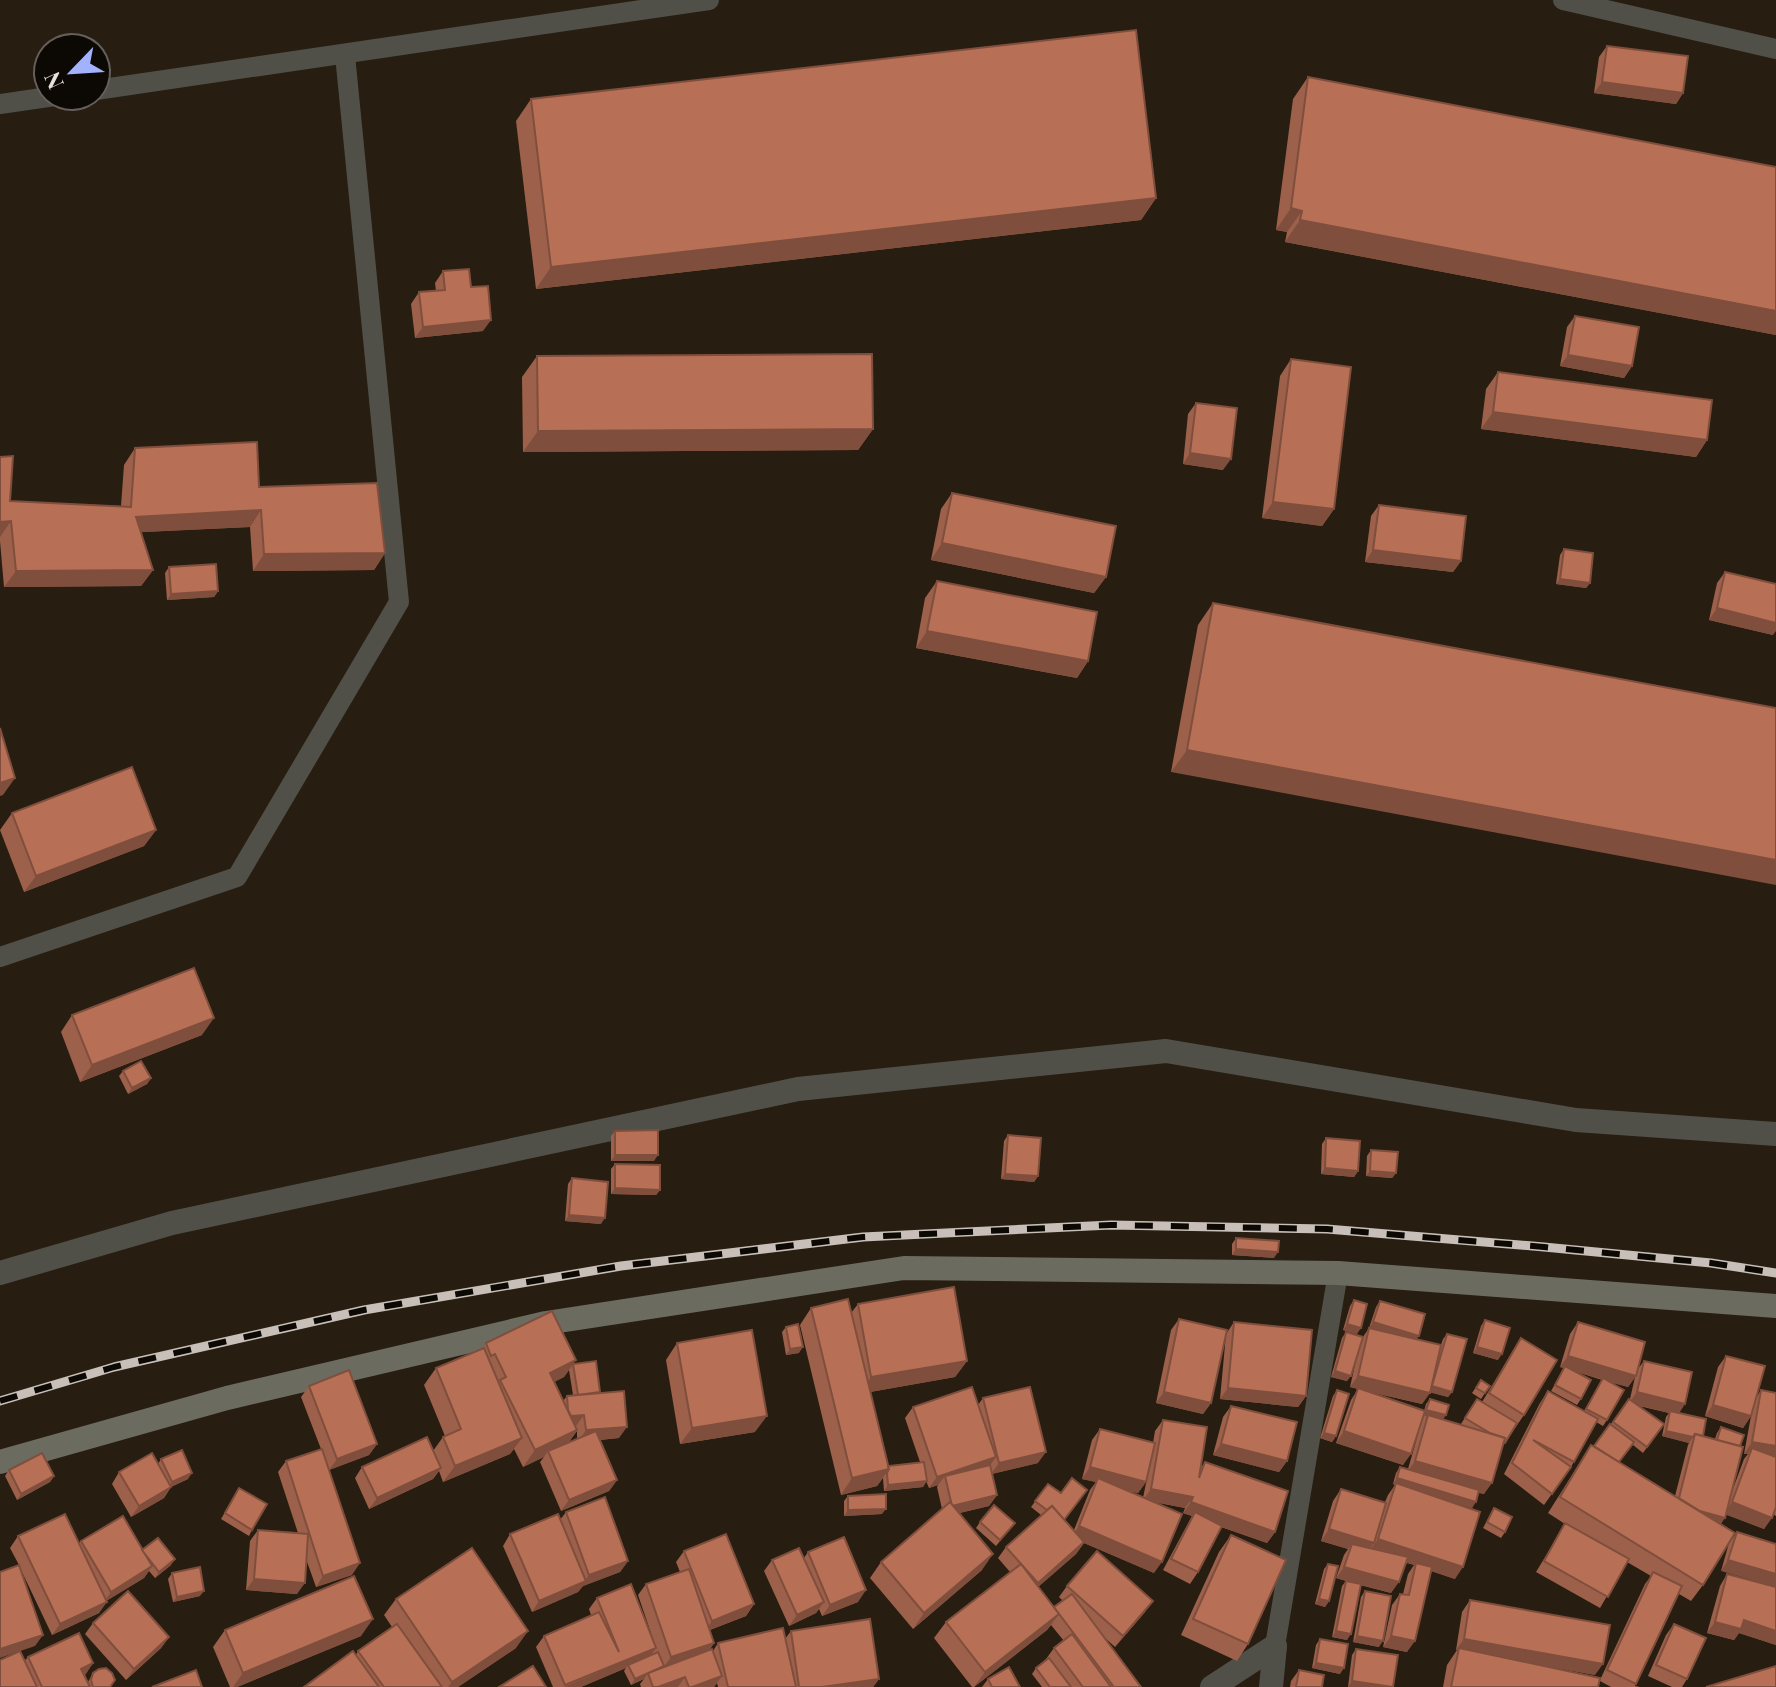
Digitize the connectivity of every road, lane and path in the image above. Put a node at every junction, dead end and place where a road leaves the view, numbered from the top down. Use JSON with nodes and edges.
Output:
{"nodes":[{"id":1,"x":709,"y":0,"type":"edge"},
{"id":2,"x":1563,"y":0,"type":"edge"},
{"id":3,"x":1776,"y":49,"type":"edge"},
{"id":4,"x":345,"y":55,"type":"junction"},
{"id":5,"x":112,"y":88,"type":"edge"},
{"id":6,"x":32,"y":99,"type":"edge"},
{"id":7,"x":0,"y":104,"type":"edge"},
{"id":8,"x":0,"y":957,"type":"edge"},
{"id":9,"x":1776,"y":1134,"type":"edge"},
{"id":10,"x":0,"y":1273,"type":"edge"},
{"id":11,"x":1338,"y":1273,"type":"junction"},
{"id":12,"x":1776,"y":1306,"type":"edge"},
{"id":13,"x":0,"y":1462,"type":"edge"},
{"id":14,"x":1275,"y":1646,"type":"junction"},
{"id":15,"x":1212,"y":1687,"type":"edge"},
{"id":16,"x":1271,"y":1687,"type":"edge"}],
"edges":[{"from":1,"to":4,"type":"lane"},
{"from":2,"to":3,"type":"lane"},
{"from":4,"to":5,"type":"lane"},
{"from":4,"to":8,"type":"lane"},
{"from":6,"to":7,"type":"lane"},
{"from":9,"to":10,"type":"street"},
{"from":11,"to":12,"type":"street"},
{"from":11,"to":13,"type":"street"},
{"from":11,"to":14,"type":"lane"},
{"from":14,"to":15,"type":"street"},
{"from":14,"to":16,"type":"street"}]}
